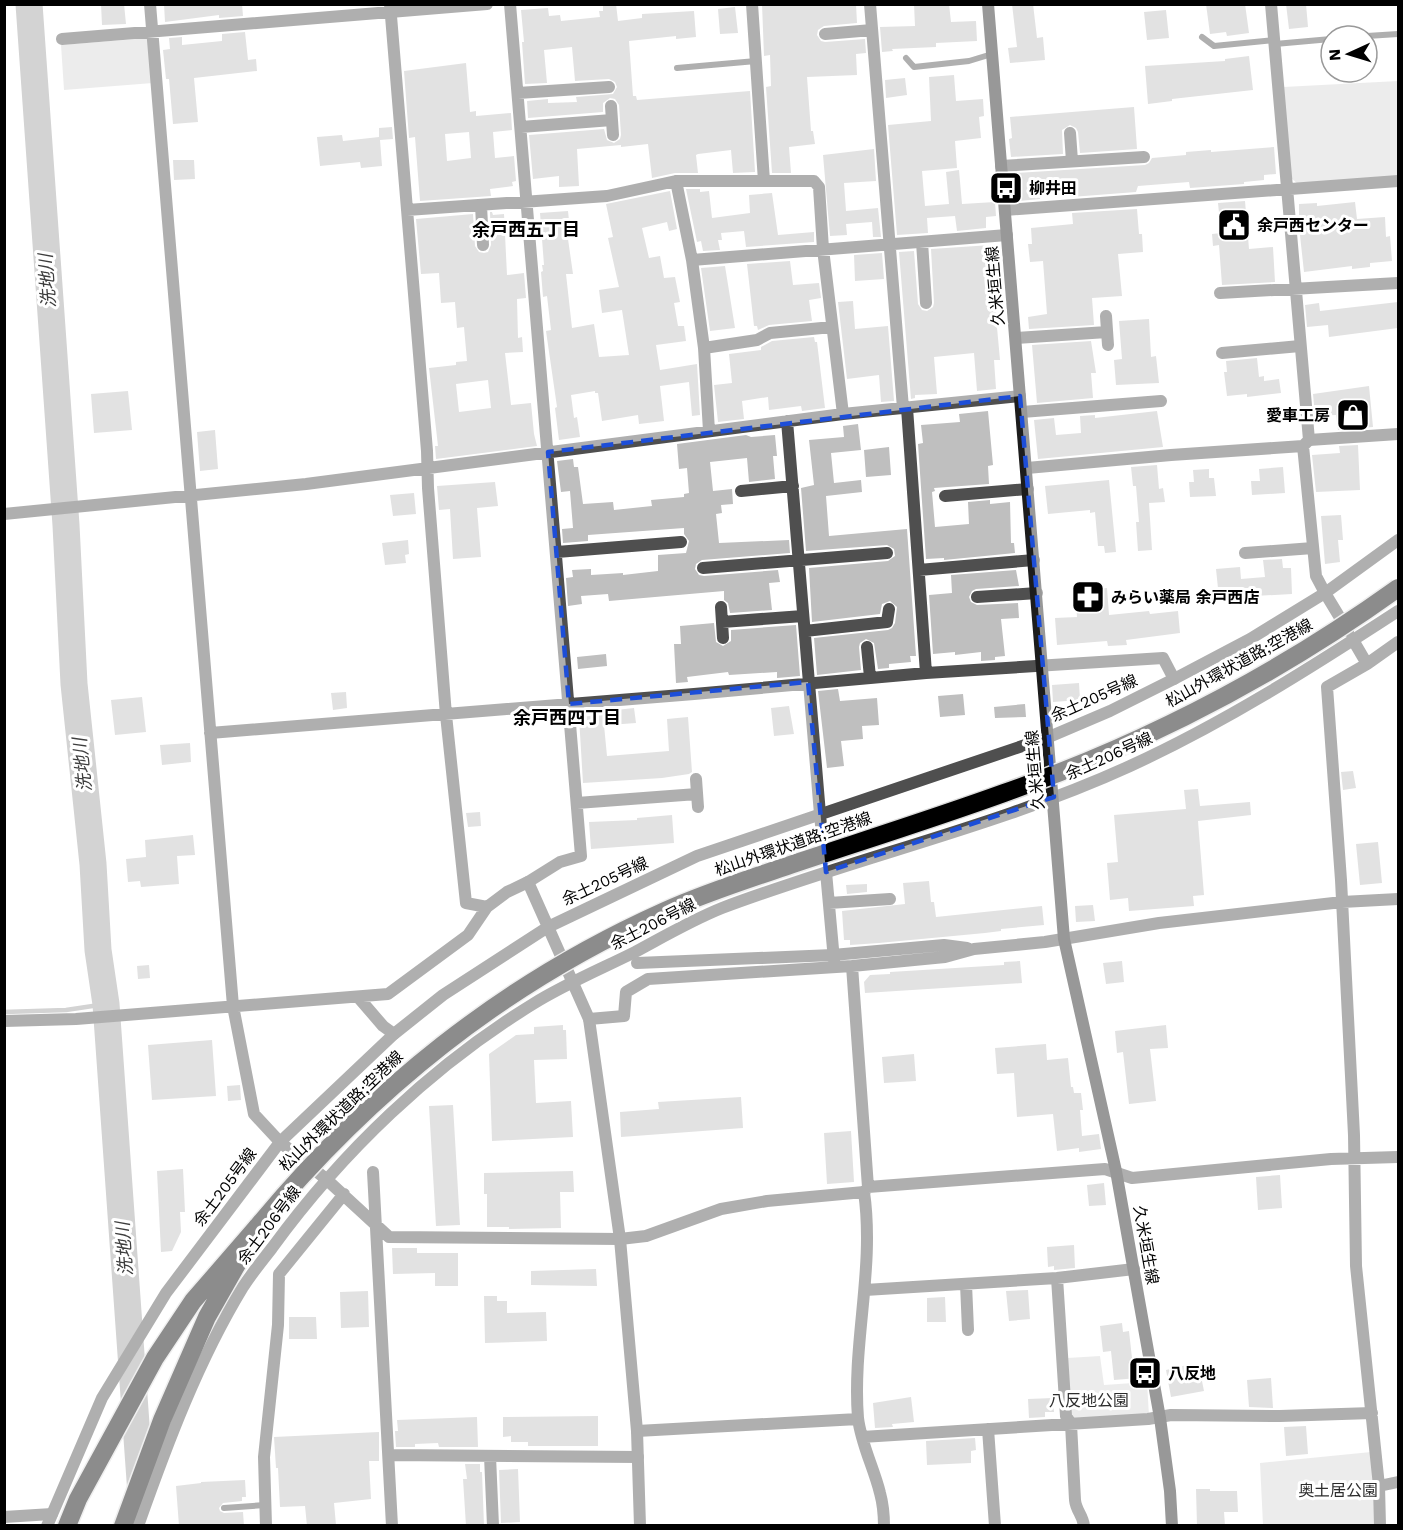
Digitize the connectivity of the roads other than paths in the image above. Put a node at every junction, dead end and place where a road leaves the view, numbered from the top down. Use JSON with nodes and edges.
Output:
{"nodes":[{"id":1,"x":150,"y":4,"type":"edge"},
{"id":2,"x":487,"y":4,"type":"edge"},
{"id":3,"x":510,"y":4,"type":"edge"},
{"id":4,"x":752,"y":4,"type":"edge"},
{"id":5,"x":870,"y":4,"type":"edge"},
{"id":6,"x":988,"y":4,"type":"edge"},
{"id":7,"x":1271,"y":4,"type":"edge"},
{"id":8,"x":464,"y":5,"type":"edge"},
{"id":9,"x":391,"y":9,"type":"edge"},
{"id":10,"x":872,"y":30,"type":"junction"},
{"id":11,"x":152,"y":32,"type":"junction"},
{"id":12,"x":825,"y":34,"type":"dead end"},
{"id":13,"x":1398,"y":34,"type":"edge"},
{"id":14,"x":1379,"y":35,"type":"edge"},
{"id":15,"x":1202,"y":36,"type":"dead end"},
{"id":16,"x":62,"y":39,"type":"dead end"},
{"id":17,"x":1319,"y":40,"type":"edge"},
{"id":18,"x":1274,"y":42,"type":"junction"},
{"id":19,"x":992,"y":54,"type":"junction"},
{"id":20,"x":906,"y":58,"type":"dead end"},
{"id":21,"x":756,"y":60,"type":"junction"},
{"id":22,"x":677,"y":68,"type":"dead end"},
{"id":23,"x":609,"y":87,"type":"dead end"},
{"id":24,"x":518,"y":93,"type":"junction"},
{"id":25,"x":611,"y":106,"type":"dead end"},
{"id":26,"x":612,"y":120,"type":"junction"},
{"id":27,"x":521,"y":127,"type":"junction"},
{"id":28,"x":1070,"y":133,"type":"dead end"},
{"id":29,"x":613,"y":135,"type":"dead end"},
{"id":30,"x":1144,"y":157,"type":"dead end"},
{"id":31,"x":1072,"y":162,"type":"junction"},
{"id":32,"x":1001,"y":166,"type":"junction"},
{"id":33,"x":676,"y":181,"type":"junction"},
{"id":34,"x":764,"y":181,"type":"junction"},
{"id":35,"x":1398,"y":181,"type":"edge"},
{"id":36,"x":1286,"y":190,"type":"junction"},
{"id":37,"x":527,"y":202,"type":"junction"},
{"id":38,"x":481,"y":205,"type":"junction"},
{"id":39,"x":407,"y":210,"type":"junction"},
{"id":40,"x":1005,"y":210,"type":"junction"},
{"id":41,"x":1007,"y":235,"type":"junction"},
{"id":42,"x":922,"y":242,"type":"junction"},
{"id":43,"x":483,"y":244,"type":"dead end"},
{"id":44,"x":891,"y":244,"type":"junction"},
{"id":45,"x":823,"y":249,"type":"junction"},
{"id":46,"x":692,"y":260,"type":"junction"},
{"id":47,"x":1398,"y":283,"type":"edge"},
{"id":48,"x":1295,"y":290,"type":"junction"},
{"id":49,"x":1220,"y":293,"type":"dead end"},
{"id":50,"x":926,"y":303,"type":"dead end"},
{"id":51,"x":1106,"y":316,"type":"dead end"},
{"id":52,"x":832,"y":327,"type":"junction"},
{"id":53,"x":1107,"y":332,"type":"junction"},
{"id":54,"x":1016,"y":338,"type":"junction"},
{"id":55,"x":1108,"y":345,"type":"dead end"},
{"id":56,"x":1300,"y":346,"type":"junction"},
{"id":57,"x":704,"y":348,"type":"junction"},
{"id":58,"x":1222,"y":352,"type":"dead end"},
{"id":59,"x":1020,"y":396,"type":"junction"},
{"id":60,"x":1161,"y":401,"type":"dead end"},
{"id":61,"x":905,"y":408,"type":"junction"},
{"id":62,"x":1022,"y":412,"type":"junction"},
{"id":63,"x":843,"y":414,"type":"junction"},
{"id":64,"x":787,"y":421,"type":"junction"},
{"id":65,"x":709,"y":431,"type":"junction"},
{"id":66,"x":1398,"y":434,"type":"edge"},
{"id":67,"x":1306,"y":443,"type":"junction"},
{"id":68,"x":548,"y":453,"type":"junction"},
{"id":69,"x":427,"y":468,"type":"junction"},
{"id":70,"x":1027,"y":468,"type":"junction"},
{"id":71,"x":793,"y":486,"type":"junction"},
{"id":72,"x":1028,"y":489,"type":"junction"},
{"id":73,"x":741,"y":491,"type":"dead end"},
{"id":74,"x":191,"y":496,"type":"junction"},
{"id":75,"x":945,"y":496,"type":"dead end"},
{"id":76,"x":4,"y":514,"type":"edge"},
{"id":77,"x":1398,"y":540,"type":"edge"},
{"id":78,"x":681,"y":542,"type":"dead end"},
{"id":79,"x":1313,"y":548,"type":"junction"},
{"id":80,"x":557,"y":552,"type":"junction"},
{"id":81,"x":887,"y":553,"type":"dead end"},
{"id":82,"x":1245,"y":553,"type":"dead end"},
{"id":83,"x":1034,"y":560,"type":"junction"},
{"id":84,"x":799,"y":561,"type":"junction"},
{"id":85,"x":721,"y":567,"type":"junction"},
{"id":86,"x":703,"y":568,"type":"dead end"},
{"id":87,"x":919,"y":570,"type":"junction"},
{"id":88,"x":722,"y":581,"type":"dead end"},
{"id":89,"x":1398,"y":588,"type":"edge"},
{"id":90,"x":1037,"y":593,"type":"junction"},
{"id":91,"x":1324,"y":593,"type":"junction"},
{"id":92,"x":977,"y":597,"type":"dead end"},
{"id":93,"x":721,"y":607,"type":"dead end"},
{"id":94,"x":889,"y":609,"type":"dead end"},
{"id":95,"x":1398,"y":610,"type":"edge"},
{"id":96,"x":803,"y":616,"type":"junction"},
{"id":97,"x":722,"y":622,"type":"junction"},
{"id":98,"x":804,"y":631,"type":"junction"},
{"id":99,"x":723,"y":638,"type":"dead end"},
{"id":100,"x":1353,"y":640,"type":"junction"},
{"id":101,"x":1398,"y":642,"type":"edge"},
{"id":102,"x":867,"y":647,"type":"dead end"},
{"id":103,"x":1367,"y":664,"type":"junction"},
{"id":104,"x":1043,"y":666,"type":"junction"},
{"id":105,"x":927,"y":673,"type":"junction"},
{"id":106,"x":870,"y":677,"type":"junction"},
{"id":107,"x":1174,"y":679,"type":"junction"},
{"id":108,"x":808,"y":682,"type":"junction"},
{"id":109,"x":569,"y":704,"type":"junction"},
{"id":110,"x":446,"y":715,"type":"junction"},
{"id":111,"x":210,"y":734,"type":"junction"},
{"id":112,"x":1049,"y":737,"type":"junction"},
{"id":113,"x":696,"y":779,"type":"dead end"},
{"id":114,"x":697,"y":794,"type":"junction"},
{"id":115,"x":1054,"y":797,"type":"junction"},
{"id":116,"x":577,"y":803,"type":"junction"},
{"id":117,"x":698,"y":807,"type":"dead end"},
{"id":118,"x":820,"y":814,"type":"junction"},
{"id":119,"x":826,"y":872,"type":"junction"},
{"id":120,"x":528,"y":882,"type":"junction"},
{"id":121,"x":890,"y":899,"type":"dead end"},
{"id":122,"x":1398,"y":899,"type":"edge"},
{"id":123,"x":1342,"y":902,"type":"junction"},
{"id":124,"x":829,"y":903,"type":"junction"},
{"id":125,"x":487,"y":907,"type":"junction"},
{"id":126,"x":548,"y":927,"type":"junction"},
{"id":127,"x":1064,"y":939,"type":"junction"},
{"id":128,"x":974,"y":949,"type":"junction"},
{"id":129,"x":834,"y":961,"type":"junction"},
{"id":130,"x":637,"y":963,"type":"dead end"},
{"id":131,"x":852,"y":966,"type":"junction"},
{"id":132,"x":573,"y":983,"type":"junction"},
{"id":133,"x":358,"y":997,"type":"junction"},
{"id":134,"x":233,"y":1006,"type":"junction"},
{"id":135,"x":589,"y":1019,"type":"junction"},
{"id":136,"x":4,"y":1021,"type":"edge"},
{"id":137,"x":394,"y":1034,"type":"junction"},
{"id":138,"x":280,"y":1142,"type":"junction"},
{"id":139,"x":1398,"y":1157,"type":"edge"},
{"id":140,"x":1355,"y":1159,"type":"junction"},
{"id":141,"x":1116,"y":1171,"type":"junction"},
{"id":142,"x":373,"y":1172,"type":"dead end"},
{"id":143,"x":326,"y":1179,"type":"junction"},
{"id":144,"x":866,"y":1190,"type":"junction"},
{"id":145,"x":344,"y":1194,"type":"junction"},
{"id":146,"x":376,"y":1223,"type":"junction"},
{"id":147,"x":258,"y":1226,"type":"junction"},
{"id":148,"x":620,"y":1239,"type":"junction"},
{"id":149,"x":1134,"y":1269,"type":"junction"},
{"id":150,"x":1057,"y":1278,"type":"junction"},
{"id":151,"x":966,"y":1284,"type":"junction"},
{"id":152,"x":865,"y":1290,"type":"junction"},
{"id":153,"x":968,"y":1330,"type":"dead end"},
{"id":154,"x":1372,"y":1413,"type":"junction"},
{"id":155,"x":1160,"y":1418,"type":"junction"},
{"id":156,"x":858,"y":1419,"type":"junction"},
{"id":157,"x":1071,"y":1424,"type":"junction"},
{"id":158,"x":988,"y":1429,"type":"junction"},
{"id":159,"x":637,"y":1431,"type":"junction"},
{"id":160,"x":862,"y":1437,"type":"junction"},
{"id":161,"x":389,"y":1455,"type":"junction"},
{"id":162,"x":490,"y":1456,"type":"junction"},
{"id":163,"x":638,"y":1457,"type":"junction"},
{"id":164,"x":1398,"y":1482,"type":"edge"},
{"id":165,"x":1379,"y":1486,"type":"junction"},
{"id":166,"x":265,"y":1505,"type":"junction"},
{"id":167,"x":224,"y":1508,"type":"dead end"},
{"id":168,"x":4,"y":1517,"type":"edge"},
{"id":169,"x":50,"y":1520,"type":"edge"},
{"id":170,"x":67,"y":1526,"type":"edge"},
{"id":171,"x":123,"y":1526,"type":"edge"},
{"id":172,"x":138,"y":1526,"type":"edge"},
{"id":173,"x":266,"y":1526,"type":"edge"},
{"id":174,"x":392,"y":1526,"type":"edge"},
{"id":175,"x":494,"y":1526,"type":"edge"},
{"id":176,"x":640,"y":1526,"type":"edge"},
{"id":177,"x":884,"y":1526,"type":"edge"},
{"id":178,"x":995,"y":1526,"type":"edge"},
{"id":179,"x":1084,"y":1526,"type":"edge"},
{"id":180,"x":1172,"y":1526,"type":"edge"},
{"id":181,"x":1380,"y":1526,"type":"edge"}],
"edges":[{"from":1,"to":11,"type":"street"},
{"from":2,"to":8,"type":"street"},
{"from":3,"to":24,"type":"street"},
{"from":4,"to":21,"type":"street"},
{"from":5,"to":10,"type":"street"},
{"from":6,"to":19,"type":"main road","name":"久米垣生線"},
{"from":7,"to":18,"type":"street"},
{"from":8,"to":9,"type":"street"},
{"from":9,"to":11,"type":"street"},
{"from":9,"to":39,"type":"street"},
{"from":10,"to":12,"type":"street"},
{"from":10,"to":44,"type":"street"},
{"from":11,"to":16,"type":"street"},
{"from":11,"to":74,"type":"street"},
{"from":13,"to":14,"type":"lane"},
{"from":15,"to":18,"type":"lane"},
{"from":17,"to":18,"type":"lane"},
{"from":18,"to":36,"type":"street"},
{"from":19,"to":20,"type":"lane"},
{"from":19,"to":32,"type":"main road","name":"久米垣生線"},
{"from":21,"to":22,"type":"lane"},
{"from":21,"to":34,"type":"street"},
{"from":23,"to":24,"type":"street"},
{"from":24,"to":27,"type":"street"},
{"from":25,"to":26,"type":"street"},
{"from":26,"to":27,"type":"street"},
{"from":26,"to":29,"type":"street"},
{"from":27,"to":37,"type":"street"},
{"from":28,"to":31,"type":"street"},
{"from":30,"to":31,"type":"street"},
{"from":31,"to":32,"type":"street"},
{"from":32,"to":40,"type":"main road","name":"久米垣生線"},
{"from":33,"to":34,"type":"street"},
{"from":33,"to":37,"type":"street"},
{"from":33,"to":46,"type":"street"},
{"from":34,"to":45,"type":"street"},
{"from":35,"to":36,"type":"street"},
{"from":36,"to":40,"type":"street"},
{"from":36,"to":48,"type":"street"},
{"from":37,"to":38,"type":"street"},
{"from":37,"to":68,"type":"street"},
{"from":38,"to":39,"type":"street"},
{"from":38,"to":43,"type":"street"},
{"from":39,"to":69,"type":"street"},
{"from":40,"to":41,"type":"main road","name":"久米垣生線"},
{"from":41,"to":42,"type":"street"},
{"from":41,"to":54,"type":"main road","name":"久米垣生線"},
{"from":42,"to":44,"type":"street"},
{"from":42,"to":50,"type":"street"},
{"from":44,"to":45,"type":"street"},
{"from":44,"to":61,"type":"street"},
{"from":45,"to":46,"type":"street"},
{"from":45,"to":52,"type":"street"},
{"from":46,"to":57,"type":"street"},
{"from":47,"to":48,"type":"street"},
{"from":48,"to":49,"type":"street"},
{"from":48,"to":56,"type":"street"},
{"from":51,"to":53,"type":"street"},
{"from":52,"to":57,"type":"street"},
{"from":52,"to":63,"type":"street"},
{"from":53,"to":54,"type":"street"},
{"from":53,"to":55,"type":"street"},
{"from":54,"to":59,"type":"main road","name":"久米垣生線"},
{"from":56,"to":58,"type":"street"},
{"from":56,"to":67,"type":"street"},
{"from":57,"to":65,"type":"street"},
{"from":59,"to":61,"type":"street"},
{"from":59,"to":62,"type":"main road","name":"久米垣生線"},
{"from":60,"to":62,"type":"street"},
{"from":61,"to":63,"type":"street"},
{"from":61,"to":87,"type":"street"},
{"from":62,"to":70,"type":"main road","name":"久米垣生線"},
{"from":63,"to":64,"type":"street"},
{"from":64,"to":65,"type":"street"},
{"from":64,"to":71,"type":"street"},
{"from":65,"to":68,"type":"street"},
{"from":66,"to":67,"type":"street"},
{"from":67,"to":70,"type":"street"},
{"from":67,"to":79,"type":"street"},
{"from":68,"to":69,"type":"street"},
{"from":68,"to":80,"type":"street"},
{"from":69,"to":74,"type":"street"},
{"from":69,"to":110,"type":"street"},
{"from":70,"to":72,"type":"main road","name":"久米垣生線"},
{"from":71,"to":73,"type":"street"},
{"from":71,"to":84,"type":"street"},
{"from":72,"to":75,"type":"street"},
{"from":72,"to":83,"type":"main road","name":"久米垣生線"},
{"from":74,"to":76,"type":"street"},
{"from":74,"to":111,"type":"street"},
{"from":77,"to":91,"type":"street","name":"余土205号線"},
{"from":78,"to":80,"type":"street"},
{"from":79,"to":82,"type":"street"},
{"from":79,"to":91,"type":"street"},
{"from":80,"to":109,"type":"street"},
{"from":81,"to":84,"type":"street"},
{"from":83,"to":87,"type":"street"},
{"from":83,"to":90,"type":"main road","name":"久米垣生線"},
{"from":84,"to":85,"type":"street"},
{"from":84,"to":96,"type":"street"},
{"from":85,"to":86,"type":"street"},
{"from":85,"to":88,"type":"street"},
{"from":87,"to":105,"type":"street"},
{"from":89,"to":147,"type":"highway","name":"松山外環状道路;空港線","bridge":true},
{"from":90,"to":92,"type":"street"},
{"from":90,"to":104,"type":"main road","name":"久米垣生線"},
{"from":91,"to":100,"type":"street"},
{"from":91,"to":107,"type":"street","name":"余土205号線"},
{"from":93,"to":97,"type":"street"},
{"from":94,"to":98,"type":"street"},
{"from":95,"to":100,"type":"street","name":"余土206号線"},
{"from":96,"to":97,"type":"street"},
{"from":96,"to":98,"type":"street"},
{"from":97,"to":99,"type":"street"},
{"from":98,"to":108,"type":"street"},
{"from":100,"to":103,"type":"street"},
{"from":100,"to":115,"type":"street","name":"余土206号線"},
{"from":101,"to":103,"type":"street"},
{"from":102,"to":106,"type":"street"},
{"from":103,"to":123,"type":"street"},
{"from":104,"to":105,"type":"street"},
{"from":104,"to":107,"type":"street"},
{"from":104,"to":112,"type":"main road","name":"久米垣生線"},
{"from":105,"to":106,"type":"street"},
{"from":106,"to":108,"type":"street"},
{"from":107,"to":112,"type":"street","name":"余土205号線"},
{"from":108,"to":109,"type":"street"},
{"from":108,"to":118,"type":"street"},
{"from":109,"to":110,"type":"street"},
{"from":109,"to":116,"type":"street"},
{"from":110,"to":111,"type":"street"},
{"from":110,"to":125,"type":"street"},
{"from":111,"to":134,"type":"street"},
{"from":112,"to":115,"type":"main road","name":"久米垣生線"},
{"from":112,"to":118,"type":"street","name":"余土205号線"},
{"from":113,"to":114,"type":"street"},
{"from":114,"to":116,"type":"street"},
{"from":114,"to":117,"type":"street"},
{"from":115,"to":119,"type":"street","name":"余土206号線"},
{"from":115,"to":127,"type":"main road","name":"久米垣生線"},
{"from":116,"to":120,"type":"street"},
{"from":118,"to":119,"type":"street"},
{"from":118,"to":126,"type":"street","name":"余土205号線"},
{"from":119,"to":124,"type":"street"},
{"from":119,"to":132,"type":"street","name":"余土206号線"},
{"from":120,"to":125,"type":"street"},
{"from":120,"to":126,"type":"street"},
{"from":121,"to":124,"type":"street"},
{"from":122,"to":123,"type":"street"},
{"from":123,"to":127,"type":"street"},
{"from":123,"to":140,"type":"street"},
{"from":124,"to":129,"type":"street"},
{"from":125,"to":133,"type":"street"},
{"from":126,"to":132,"type":"street"},
{"from":126,"to":137,"type":"street","name":"余土205号線"},
{"from":127,"to":128,"type":"street"},
{"from":127,"to":141,"type":"main road","name":"久米垣生線"},
{"from":128,"to":129,"type":"street"},
{"from":128,"to":131,"type":"street"},
{"from":129,"to":130,"type":"street"},
{"from":129,"to":131,"type":"street"},
{"from":129,"to":135,"type":"street"},
{"from":131,"to":144,"type":"street"},
{"from":132,"to":135,"type":"street"},
{"from":132,"to":143,"type":"street","name":"余土206号線"},
{"from":133,"to":134,"type":"street"},
{"from":133,"to":137,"type":"street"},
{"from":134,"to":136,"type":"street"},
{"from":134,"to":138,"type":"street"},
{"from":135,"to":148,"type":"street"},
{"from":137,"to":138,"type":"street","name":"余土205号線"},
{"from":138,"to":143,"type":"street"},
{"from":138,"to":169,"type":"street","name":"余土205号線"},
{"from":139,"to":140,"type":"street"},
{"from":140,"to":141,"type":"street"},
{"from":140,"to":154,"type":"street"},
{"from":141,"to":144,"type":"street"},
{"from":141,"to":149,"type":"main road","name":"久米垣生線"},
{"from":142,"to":146,"type":"street"},
{"from":143,"to":145,"type":"street"},
{"from":143,"to":172,"type":"street","name":"余土206号線"},
{"from":144,"to":148,"type":"street"},
{"from":144,"to":152,"type":"street"},
{"from":145,"to":146,"type":"street"},
{"from":145,"to":166,"type":"street"},
{"from":146,"to":148,"type":"street"},
{"from":146,"to":161,"type":"street"},
{"from":147,"to":170,"type":"highway"},
{"from":147,"to":171,"type":"highway"},
{"from":148,"to":159,"type":"street"},
{"from":149,"to":150,"type":"street"},
{"from":149,"to":155,"type":"main road","name":"久米垣生線"},
{"from":150,"to":151,"type":"street"},
{"from":150,"to":157,"type":"street"},
{"from":151,"to":152,"type":"street"},
{"from":151,"to":153,"type":"street"},
{"from":152,"to":156,"type":"street"},
{"from":154,"to":155,"type":"street"},
{"from":154,"to":165,"type":"street"},
{"from":155,"to":157,"type":"street"},
{"from":155,"to":180,"type":"main road","name":"久米垣生線"},
{"from":156,"to":159,"type":"street"},
{"from":156,"to":160,"type":"street"},
{"from":157,"to":158,"type":"street"},
{"from":157,"to":179,"type":"street"},
{"from":158,"to":160,"type":"street"},
{"from":158,"to":178,"type":"street"},
{"from":159,"to":163,"type":"street"},
{"from":160,"to":177,"type":"street"},
{"from":161,"to":162,"type":"street"},
{"from":161,"to":174,"type":"street"},
{"from":162,"to":163,"type":"street"},
{"from":162,"to":175,"type":"street"},
{"from":163,"to":176,"type":"street"},
{"from":164,"to":165,"type":"street"},
{"from":165,"to":181,"type":"street"},
{"from":166,"to":167,"type":"lane"},
{"from":166,"to":173,"type":"street"},
{"from":168,"to":169,"type":"street"}]}
